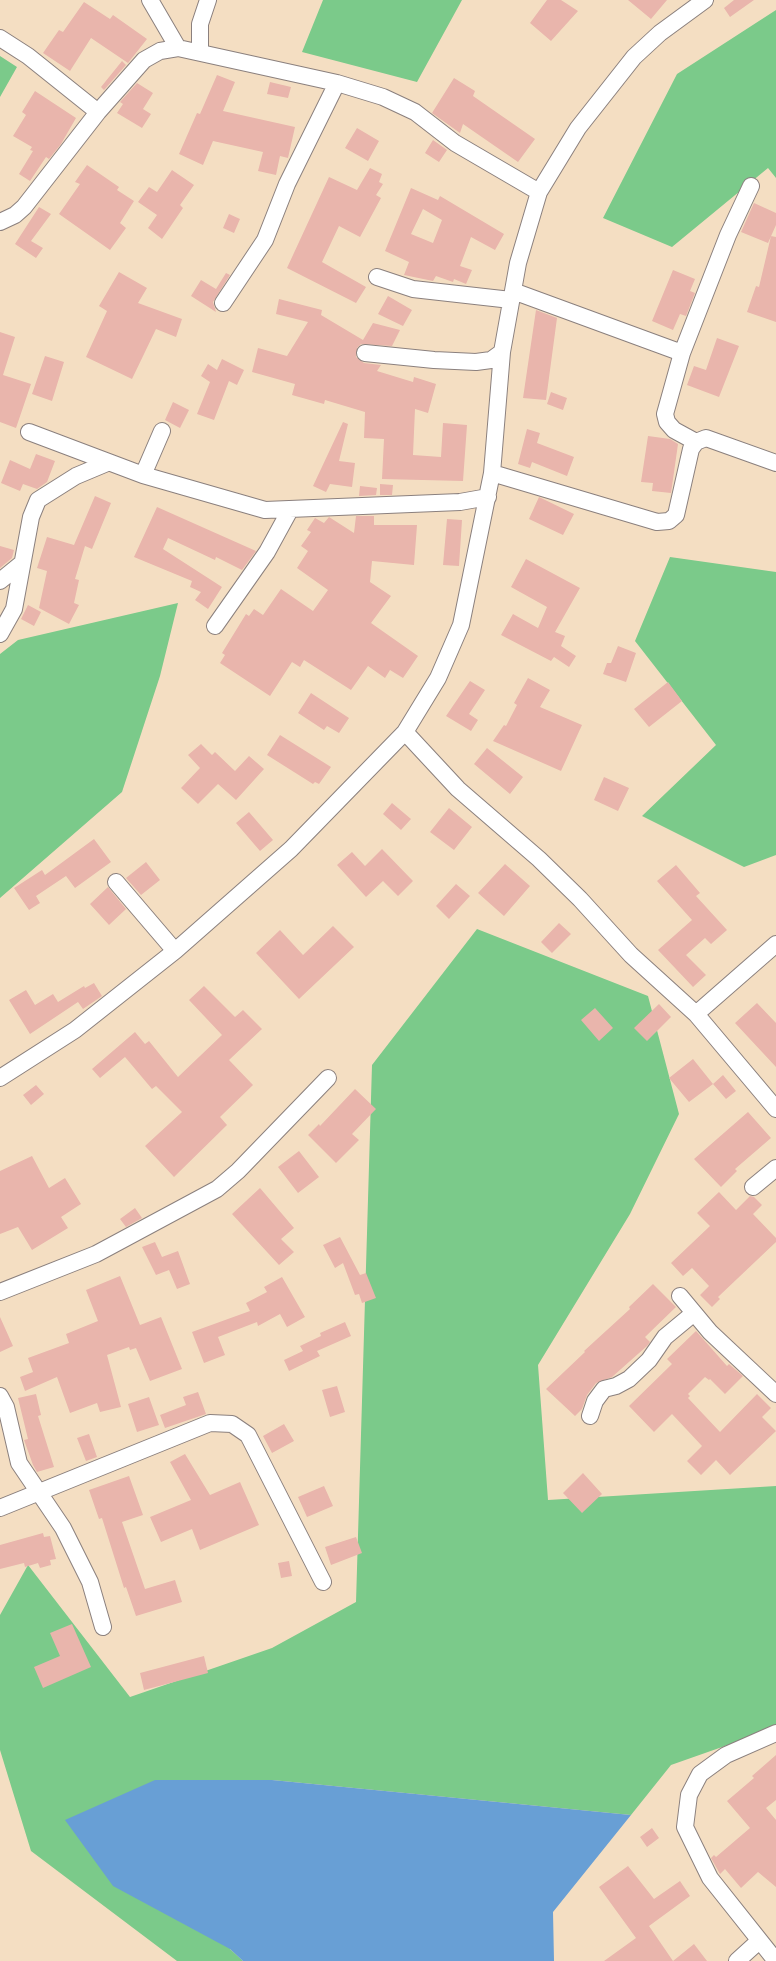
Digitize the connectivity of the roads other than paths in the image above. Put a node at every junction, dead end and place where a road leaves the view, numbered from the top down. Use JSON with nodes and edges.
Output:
{"nodes":[{"id":1,"x":150,"y":0,"type":"edge"},
{"id":2,"x":208,"y":0,"type":"edge"},
{"id":3,"x":705,"y":0,"type":"edge"},
{"id":4,"x":0,"y":38,"type":"edge"},
{"id":5,"x":178,"y":48,"type":"junction"},
{"id":6,"x":200,"y":52,"type":"junction"},
{"id":7,"x":337,"y":83,"type":"junction"},
{"id":8,"x":98,"y":112,"type":"junction"},
{"id":9,"x":751,"y":186,"type":"dead end"},
{"id":10,"x":538,"y":192,"type":"junction"},
{"id":11,"x":0,"y":222,"type":"edge"},
{"id":12,"x":377,"y":277,"type":"dead end"},
{"id":13,"x":512,"y":296,"type":"junction"},
{"id":14,"x":223,"y":303,"type":"dead end"},
{"id":15,"x":502,"y":352,"type":"junction"},
{"id":16,"x":365,"y":353,"type":"dead end"},
{"id":17,"x":682,"y":353,"type":"junction"},
{"id":18,"x":162,"y":431,"type":"dead end"},
{"id":19,"x":28,"y":432,"type":"dead end"},
{"id":20,"x":696,"y":442,"type":"junction"},
{"id":21,"x":775,"y":459,"type":"edge"},
{"id":22,"x":107,"y":463,"type":"junction"},
{"id":23,"x":492,"y":473,"type":"junction"},
{"id":24,"x":143,"y":475,"type":"junction"},
{"id":25,"x":488,"y":497,"type":"junction"},
{"id":26,"x":290,"y":510,"type":"junction"},
{"id":27,"x":21,"y":564,"type":"junction"},
{"id":28,"x":0,"y":581,"type":"edge"},
{"id":29,"x":14,"y":609,"type":"junction"},
{"id":30,"x":0,"y":619,"type":"edge"},
{"id":31,"x":216,"y":626,"type":"dead end"},
{"id":32,"x":0,"y":634,"type":"edge"},
{"id":33,"x":406,"y":732,"type":"junction"},
{"id":34,"x":116,"y":882,"type":"dead end"},
{"id":35,"x":776,"y":944,"type":"edge"},
{"id":36,"x":175,"y":950,"type":"junction"},
{"id":37,"x":696,"y":1014,"type":"junction"},
{"id":38,"x":0,"y":1078,"type":"edge"},
{"id":39,"x":328,"y":1078,"type":"dead end"},
{"id":40,"x":776,"y":1109,"type":"edge"},
{"id":41,"x":776,"y":1168,"type":"edge"},
{"id":42,"x":753,"y":1187,"type":"dead end"},
{"id":43,"x":0,"y":1292,"type":"edge"},
{"id":44,"x":680,"y":1296,"type":"dead end"},
{"id":45,"x":694,"y":1314,"type":"junction"},
{"id":46,"x":776,"y":1394,"type":"edge"},
{"id":47,"x":0,"y":1396,"type":"edge"},
{"id":48,"x":590,"y":1416,"type":"dead end"},
{"id":49,"x":38,"y":1494,"type":"junction"},
{"id":50,"x":0,"y":1508,"type":"edge"},
{"id":51,"x":323,"y":1582,"type":"dead end"},
{"id":52,"x":103,"y":1627,"type":"dead end"},
{"id":53,"x":776,"y":1733,"type":"edge"},
{"id":54,"x":760,"y":1941,"type":"junction"},
{"id":55,"x":737,"y":1961,"type":"edge"},
{"id":56,"x":776,"y":1961,"type":"edge"}],
"edges":[{"from":1,"to":5,"type":"street"},
{"from":2,"to":6,"type":"street"},
{"from":3,"to":10,"type":"street"},
{"from":4,"to":8,"type":"street"},
{"from":5,"to":6,"type":"street"},
{"from":5,"to":8,"type":"street"},
{"from":6,"to":7,"type":"street"},
{"from":7,"to":10,"type":"street"},
{"from":7,"to":14,"type":"street"},
{"from":8,"to":11,"type":"street"},
{"from":9,"to":17,"type":"street"},
{"from":10,"to":13,"type":"street"},
{"from":12,"to":13,"type":"street"},
{"from":13,"to":15,"type":"street"},
{"from":13,"to":17,"type":"street"},
{"from":15,"to":16,"type":"street"},
{"from":15,"to":23,"type":"street"},
{"from":17,"to":20,"type":"street"},
{"from":18,"to":24,"type":"street"},
{"from":19,"to":22,"type":"street"},
{"from":20,"to":21,"type":"street"},
{"from":20,"to":23,"type":"street"},
{"from":22,"to":24,"type":"street"},
{"from":22,"to":27,"type":"street"},
{"from":23,"to":25,"type":"street"},
{"from":24,"to":26,"type":"street"},
{"from":25,"to":26,"type":"street"},
{"from":25,"to":33,"type":"street"},
{"from":26,"to":31,"type":"street"},
{"from":27,"to":28,"type":"street"},
{"from":27,"to":29,"type":"street"},
{"from":29,"to":30,"type":"street"},
{"from":29,"to":32,"type":"street"},
{"from":33,"to":36,"type":"street"},
{"from":33,"to":37,"type":"street"},
{"from":34,"to":36,"type":"street"},
{"from":35,"to":37,"type":"street"},
{"from":36,"to":38,"type":"street"},
{"from":37,"to":40,"type":"street"},
{"from":39,"to":43,"type":"street"},
{"from":41,"to":42,"type":"street"},
{"from":44,"to":45,"type":"street"},
{"from":45,"to":46,"type":"street"},
{"from":45,"to":48,"type":"street"},
{"from":47,"to":49,"type":"street"},
{"from":49,"to":50,"type":"street"},
{"from":49,"to":51,"type":"street"},
{"from":49,"to":52,"type":"street"},
{"from":53,"to":54,"type":"street"},
{"from":54,"to":55,"type":"street"},
{"from":54,"to":56,"type":"street"}]}
